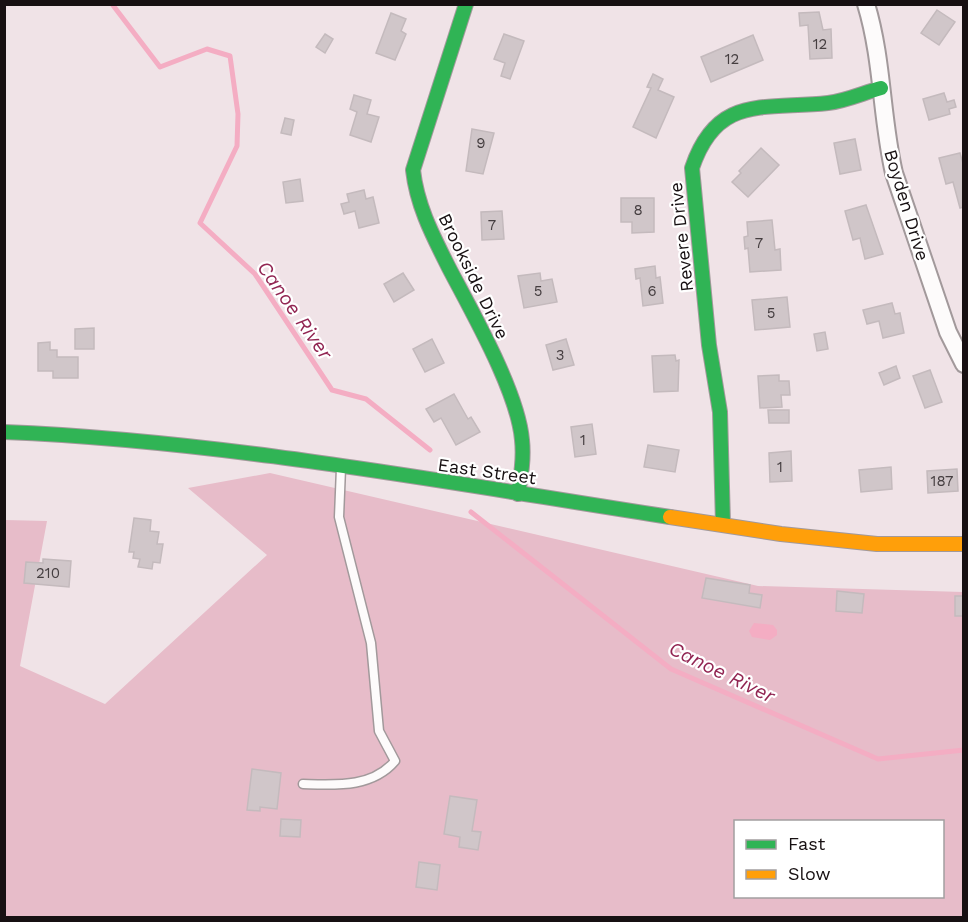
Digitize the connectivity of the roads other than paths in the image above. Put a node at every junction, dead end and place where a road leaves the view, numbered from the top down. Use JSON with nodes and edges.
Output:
{"nodes":[{"id":1,"x":466,"y":4,"type":"edge"},
{"id":2,"x":866,"y":4,"type":"edge"},
{"id":3,"x":881,"y":88,"type":"junction"},
{"id":4,"x":963,"y":364,"type":"edge"},
{"id":5,"x":4,"y":432,"type":"edge"},
{"id":6,"x":341,"y":467,"type":"junction"},
{"id":7,"x":518,"y":494,"type":"junction"},
{"id":8,"x":723,"y":524,"type":"junction"},
{"id":9,"x":963,"y":544,"type":"edge"},
{"id":10,"x":303,"y":784,"type":"dead end"}],
"edges":[{"from":1,"to":7,"type":"street","name":"Brookside Drive"},
{"from":2,"to":3,"type":"street","name":"Boyden Drive"},
{"from":3,"to":4,"type":"street","name":"Boyden Drive"},
{"from":3,"to":8,"type":"street","name":"Revere Drive"},
{"from":5,"to":6,"type":"street","name":"East Street"},
{"from":6,"to":7,"type":"street","name":"East Street"},
{"from":6,"to":10,"type":"lane"},
{"from":7,"to":8,"type":"street","name":"East Street"},
{"from":8,"to":9,"type":"street","name":"East Street"}]}
